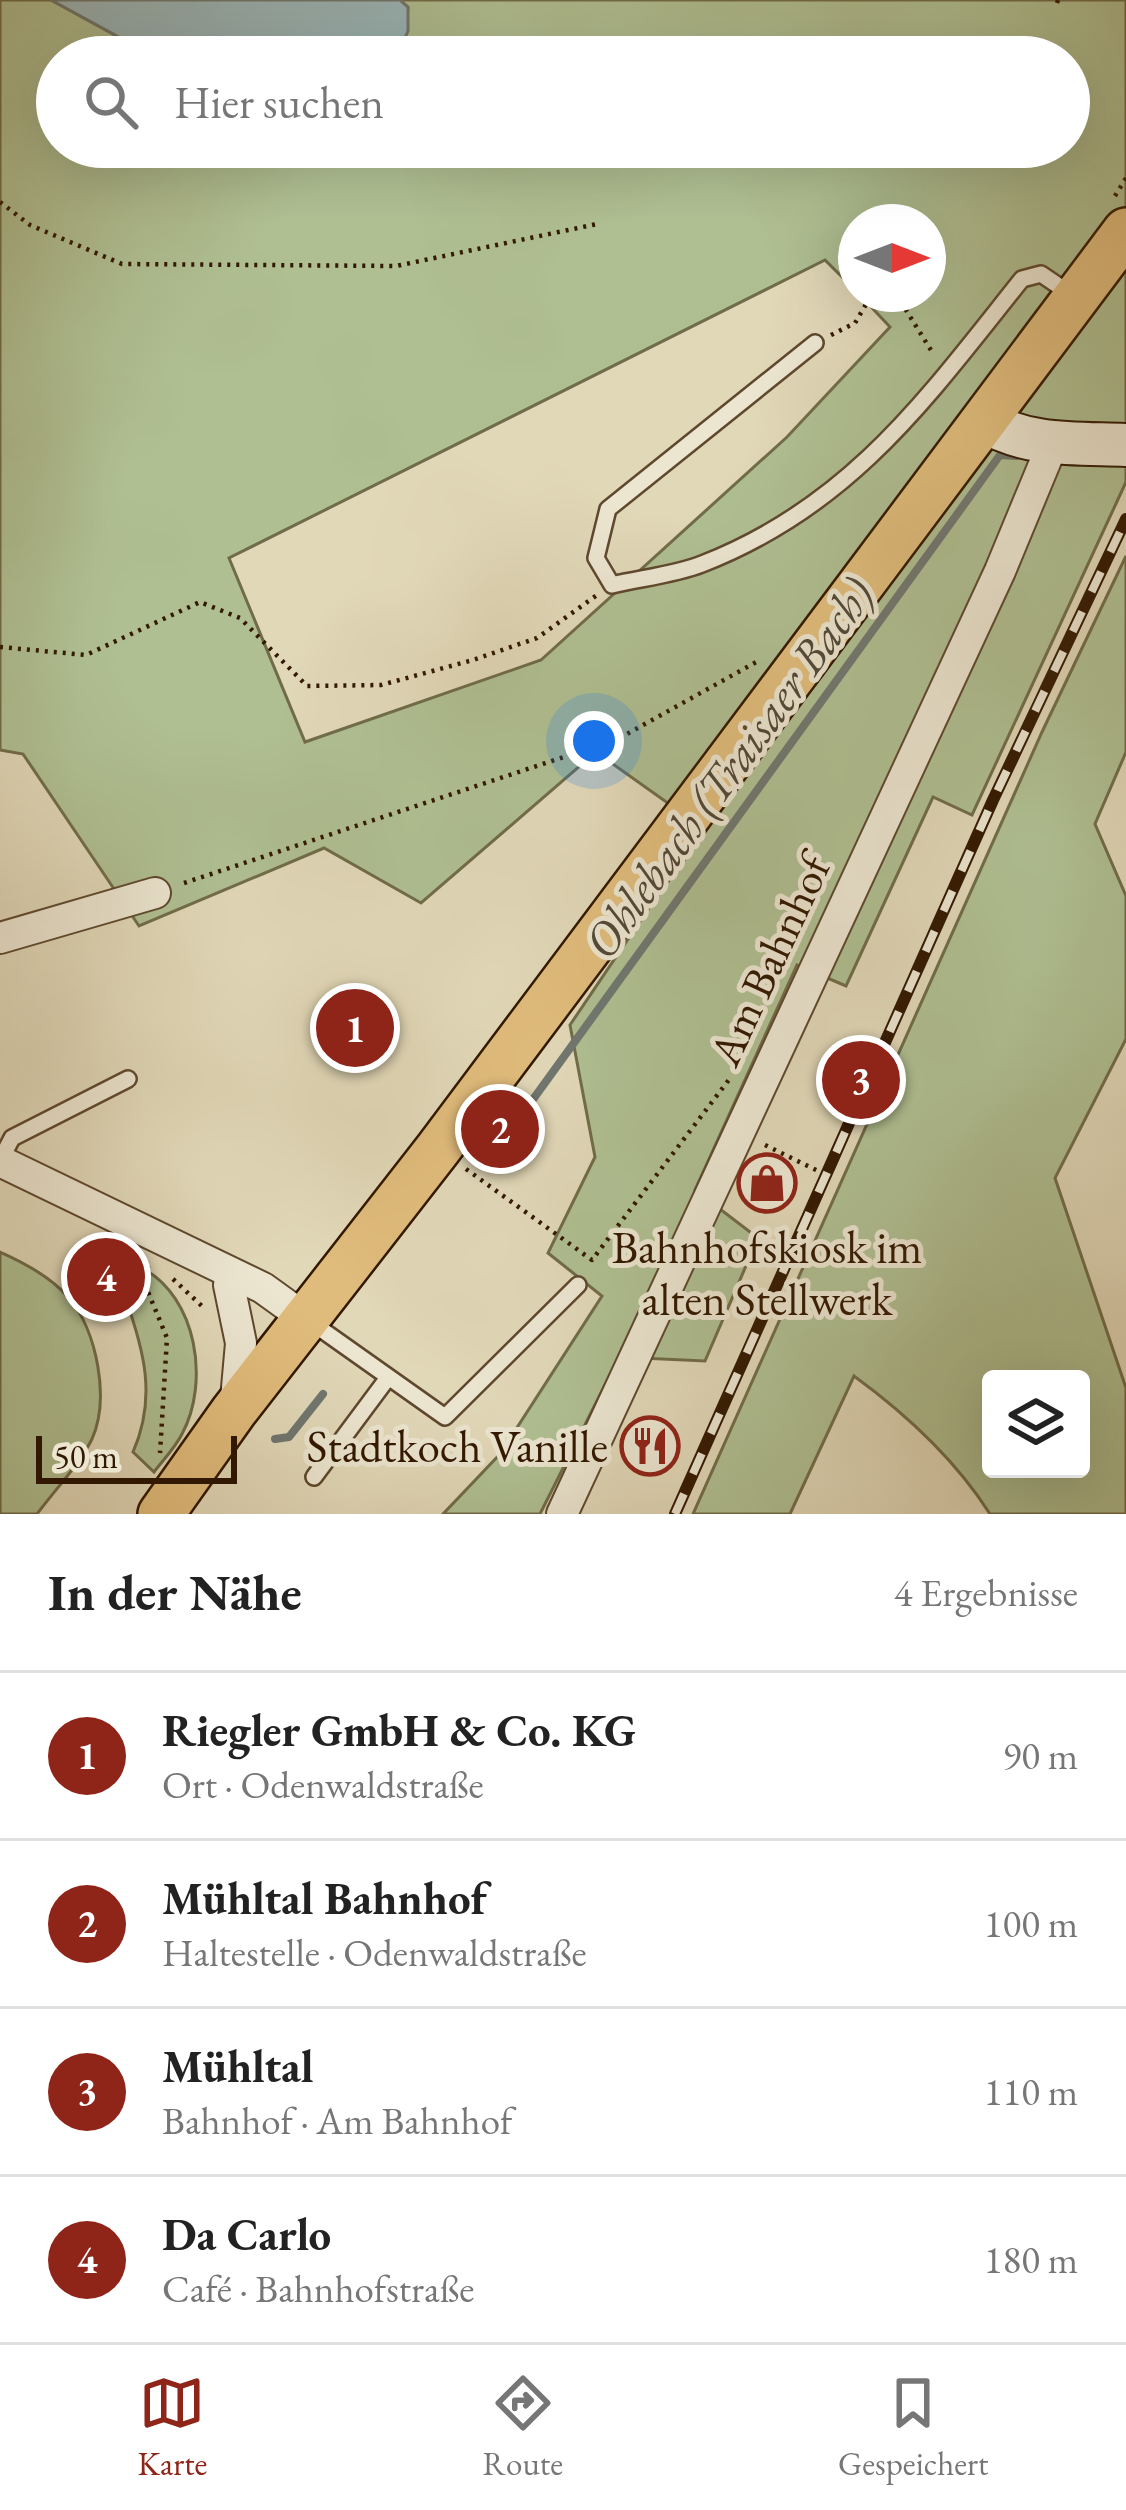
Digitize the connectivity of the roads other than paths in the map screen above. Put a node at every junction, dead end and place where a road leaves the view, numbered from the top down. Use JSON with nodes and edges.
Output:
{"nodes":[{"id":1,"x":1126,"y":231,"type":"edge"},
{"id":2,"x":1075,"y":297,"type":"junction"},
{"id":3,"x":815,"y":344,"type":"road end"},
{"id":4,"x":984,"y":422,"type":"junction"},
{"id":5,"x":1053,"y":443,"type":"junction"},
{"id":6,"x":1126,"y":445,"type":"edge"},
{"id":7,"x":155,"y":893,"type":"road end"},
{"id":8,"x":0,"y":938,"type":"edge"},
{"id":9,"x":128,"y":1079,"type":"dead end"},
{"id":10,"x":0,"y":1161,"type":"edge"},
{"id":11,"x":200,"y":1260,"type":"junction"},
{"id":12,"x":229,"y":1285,"type":"junction"},
{"id":13,"x":578,"y":1285,"type":"dead end"},
{"id":14,"x":306,"y":1318,"type":"junction"},
{"id":15,"x":387,"y":1379,"type":"junction"},
{"id":16,"x":234,"y":1411,"type":"junction"},
{"id":17,"x":314,"y":1478,"type":"dead end"},
{"id":18,"x":160,"y":1514,"type":"edge"},
{"id":19,"x":562,"y":1514,"type":"edge"}],
"edges":[{"from":1,"to":2,"type":"main road"},
{"from":2,"to":3,"type":"lane"},
{"from":2,"to":4,"type":"main road"},
{"from":4,"to":5,"type":"street"},
{"from":4,"to":14,"type":"main road"},
{"from":5,"to":6,"type":"street"},
{"from":5,"to":19,"type":"street","name":"Am Bahnhof"},
{"from":7,"to":8,"type":"street"},
{"from":9,"to":10,"type":"lane"},
{"from":10,"to":11,"type":"street"},
{"from":11,"to":12,"type":"street"},
{"from":11,"to":14,"type":"street"},
{"from":12,"to":14,"type":"street"},
{"from":12,"to":16,"type":"street"},
{"from":13,"to":15,"type":"lane"},
{"from":14,"to":15,"type":"lane"},
{"from":14,"to":16,"type":"main road"},
{"from":15,"to":17,"type":"lane"},
{"from":16,"to":18,"type":"main road"}]}
